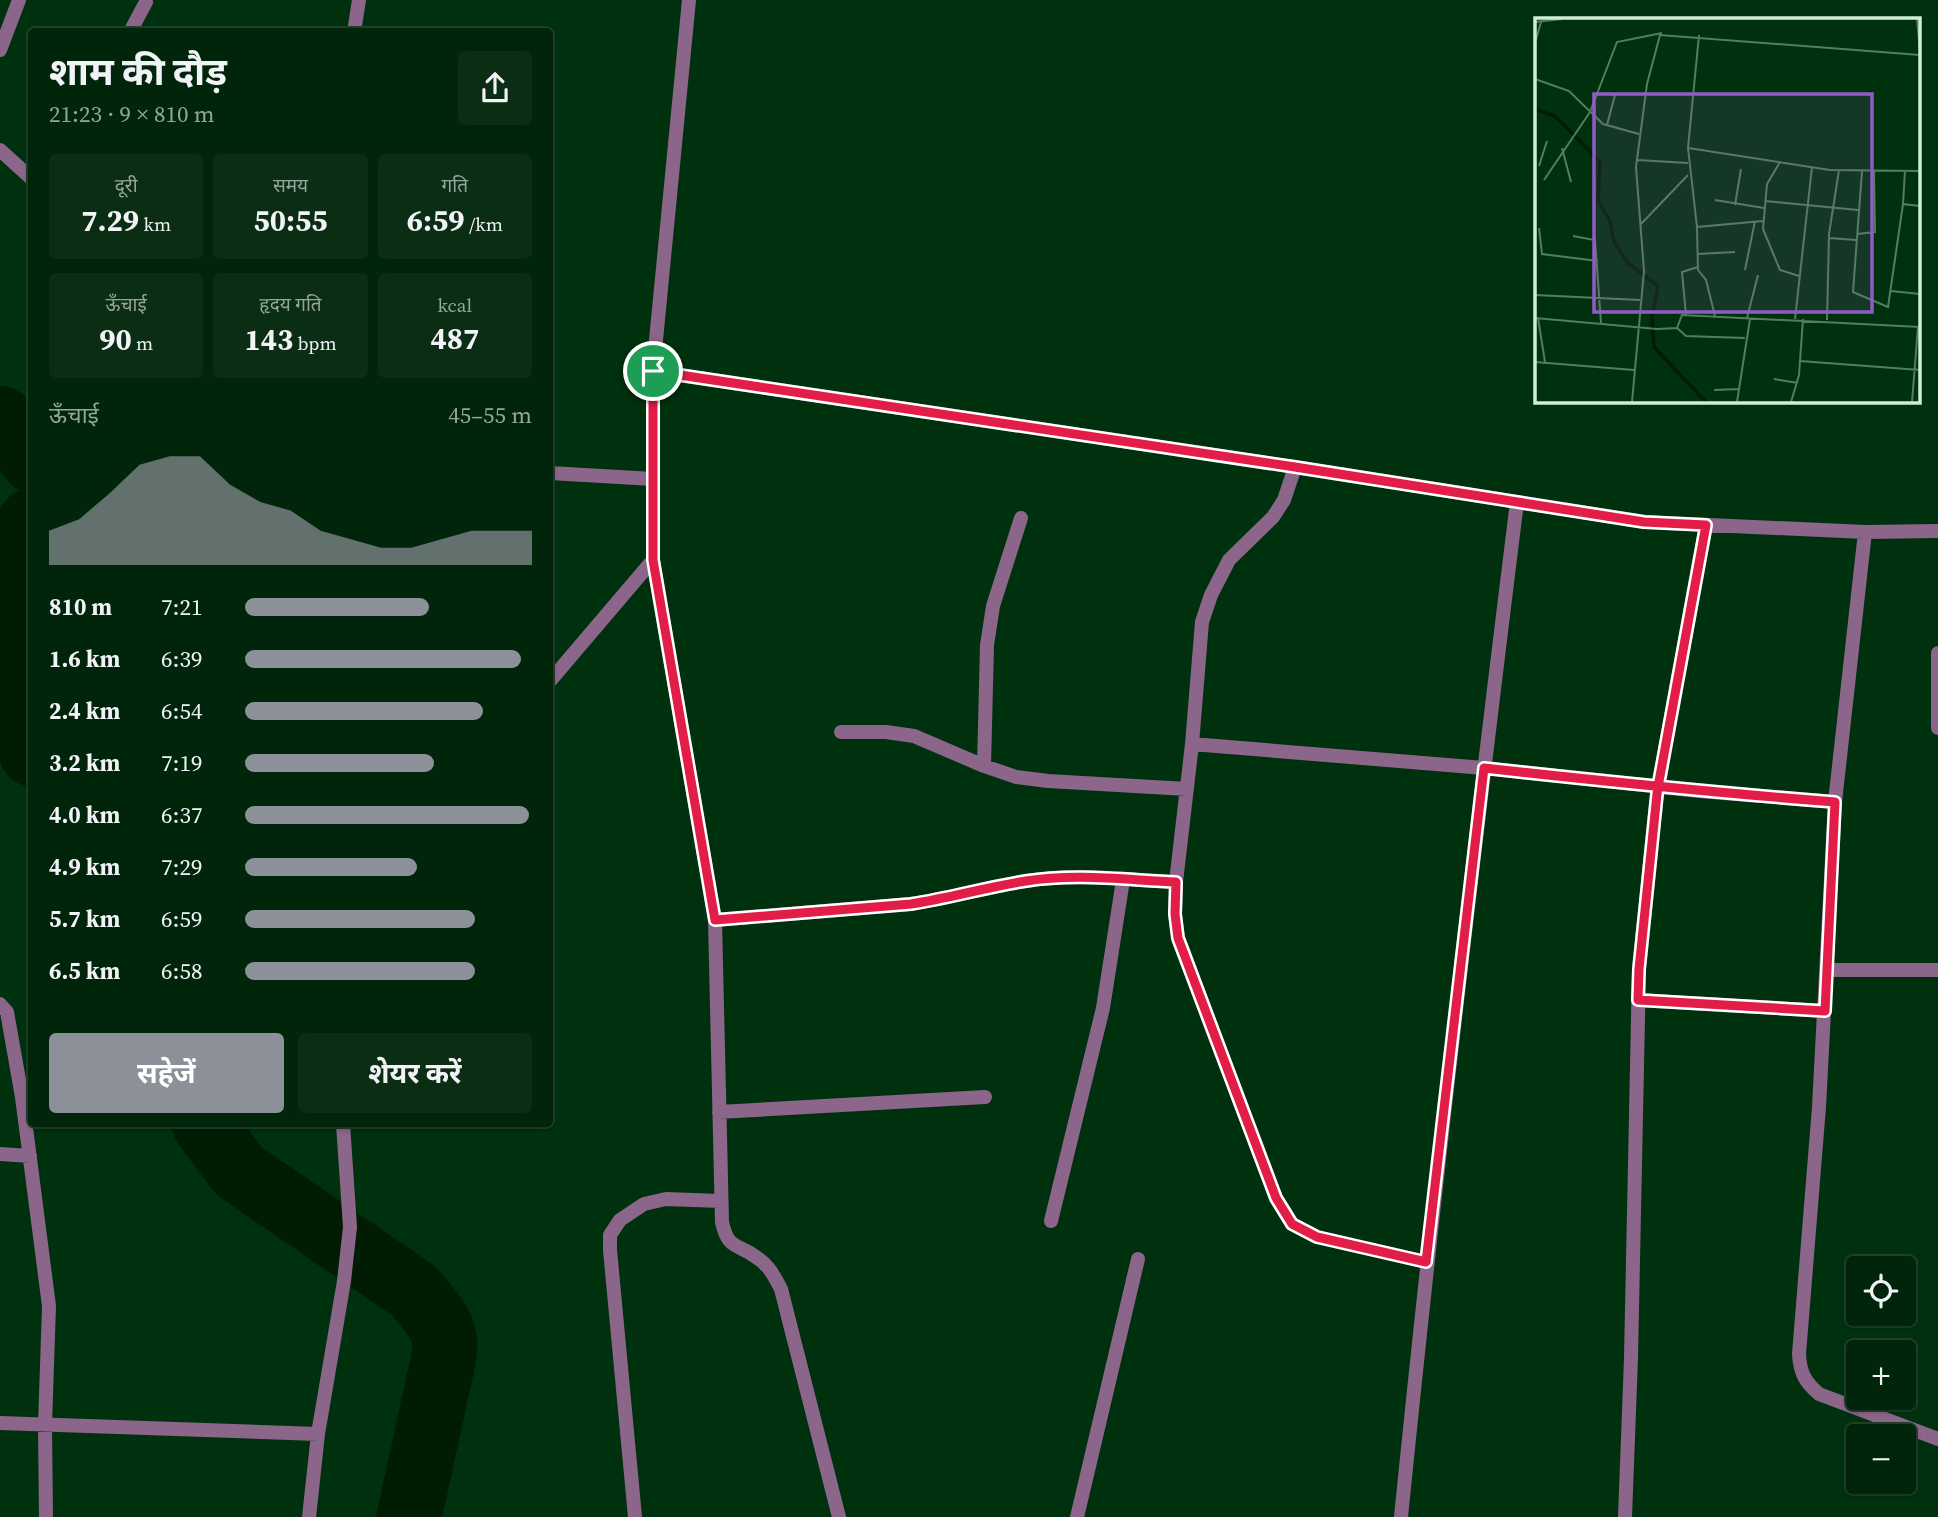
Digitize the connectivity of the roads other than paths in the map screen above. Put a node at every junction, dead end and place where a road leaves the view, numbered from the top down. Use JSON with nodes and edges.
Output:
{"nodes":[{"id":1,"x":19,"y":0,"type":"edge"},
{"id":2,"x":359,"y":0,"type":"edge"},
{"id":3,"x":689,"y":0,"type":"edge"},
{"id":4,"x":146,"y":2,"type":"dead end"},
{"id":5,"x":132,"y":28,"type":"edge"},
{"id":6,"x":355,"y":28,"type":"edge"},
{"id":7,"x":0,"y":50,"type":"edge"},
{"id":8,"x":0,"y":150,"type":"edge"},
{"id":9,"x":28,"y":175,"type":"edge"},
{"id":10,"x":653,"y":371,"type":"junction"},
{"id":11,"x":1295,"y":467,"type":"junction"},
{"id":12,"x":553,"y":473,"type":"edge"},
{"id":13,"x":653,"y":479,"type":"junction"},
{"id":14,"x":1517,"y":502,"type":"junction"},
{"id":15,"x":1021,"y":518,"type":"dead end"},
{"id":16,"x":1706,"y":525,"type":"junction"},
{"id":17,"x":1938,"y":531,"type":"edge"},
{"id":18,"x":1865,"y":532,"type":"junction"},
{"id":19,"x":653,"y":560,"type":"junction"},
{"id":20,"x":1938,"y":653,"type":"edge"},
{"id":21,"x":553,"y":677,"type":"edge"},
{"id":22,"x":1938,"y":728,"type":"edge"},
{"id":23,"x":841,"y":732,"type":"dead end"},
{"id":24,"x":1192,"y":744,"type":"junction"},
{"id":25,"x":984,"y":766,"type":"junction"},
{"id":26,"x":1484,"y":768,"type":"junction"},
{"id":27,"x":1658,"y":787,"type":"junction"},
{"id":28,"x":1187,"y":789,"type":"junction"},
{"id":29,"x":1835,"y":802,"type":"junction"},
{"id":30,"x":1123,"y":880,"type":"junction"},
{"id":31,"x":1176,"y":882,"type":"junction"},
{"id":32,"x":715,"y":920,"type":"junction"},
{"id":33,"x":1827,"y":970,"type":"junction"},
{"id":34,"x":1938,"y":970,"type":"edge"},
{"id":35,"x":1638,"y":1000,"type":"junction"},
{"id":36,"x":0,"y":1004,"type":"edge"},
{"id":37,"x":1825,"y":1011,"type":"junction"},
{"id":38,"x":985,"y":1097,"type":"dead end"},
{"id":39,"x":719,"y":1112,"type":"junction"},
{"id":40,"x":342,"y":1127,"type":"edge"},
{"id":41,"x":0,"y":1154,"type":"edge"},
{"id":42,"x":30,"y":1156,"type":"junction"},
{"id":43,"x":721,"y":1200,"type":"junction"},
{"id":44,"x":1051,"y":1221,"type":"dead end"},
{"id":45,"x":1138,"y":1259,"type":"dead end"},
{"id":46,"x":1426,"y":1262,"type":"junction"},
{"id":47,"x":0,"y":1423,"type":"edge"},
{"id":48,"x":45,"y":1425,"type":"junction"},
{"id":49,"x":318,"y":1434,"type":"junction"},
{"id":50,"x":1938,"y":1439,"type":"edge"},
{"id":51,"x":46,"y":1517,"type":"edge"},
{"id":52,"x":309,"y":1517,"type":"edge"},
{"id":53,"x":635,"y":1517,"type":"edge"},
{"id":54,"x":839,"y":1517,"type":"edge"},
{"id":55,"x":1076,"y":1517,"type":"edge"},
{"id":56,"x":1401,"y":1517,"type":"edge"},
{"id":57,"x":1625,"y":1517,"type":"edge"}],
"edges":[{"from":1,"to":7,"type":"street"},
{"from":2,"to":6,"type":"street"},
{"from":3,"to":10,"type":"street"},
{"from":4,"to":5,"type":"street"},
{"from":8,"to":9,"type":"street"},
{"from":10,"to":11,"type":"street"},
{"from":10,"to":13,"type":"street"},
{"from":11,"to":14,"type":"street"},
{"from":11,"to":24,"type":"street"},
{"from":12,"to":13,"type":"street"},
{"from":13,"to":19,"type":"street"},
{"from":14,"to":16,"type":"street"},
{"from":14,"to":26,"type":"street"},
{"from":15,"to":25,"type":"street"},
{"from":16,"to":18,"type":"street"},
{"from":16,"to":27,"type":"street"},
{"from":17,"to":18,"type":"street"},
{"from":18,"to":29,"type":"street"},
{"from":19,"to":21,"type":"street"},
{"from":19,"to":32,"type":"street"},
{"from":20,"to":22,"type":"street"},
{"from":23,"to":25,"type":"street"},
{"from":24,"to":26,"type":"street"},
{"from":24,"to":28,"type":"street"},
{"from":25,"to":28,"type":"street"},
{"from":26,"to":27,"type":"street"},
{"from":26,"to":46,"type":"street"},
{"from":27,"to":29,"type":"street"},
{"from":27,"to":35,"type":"street"},
{"from":28,"to":31,"type":"street"},
{"from":29,"to":33,"type":"street"},
{"from":30,"to":31,"type":"street"},
{"from":30,"to":32,"type":"street"},
{"from":30,"to":44,"type":"street"},
{"from":31,"to":46,"type":"street"},
{"from":32,"to":39,"type":"street"},
{"from":33,"to":34,"type":"street"},
{"from":33,"to":37,"type":"street"},
{"from":35,"to":37,"type":"street"},
{"from":35,"to":57,"type":"street"},
{"from":36,"to":42,"type":"street"},
{"from":37,"to":50,"type":"street"},
{"from":38,"to":39,"type":"street"},
{"from":39,"to":43,"type":"street"},
{"from":40,"to":49,"type":"street"},
{"from":41,"to":42,"type":"street"},
{"from":42,"to":48,"type":"street"},
{"from":43,"to":53,"type":"street"},
{"from":43,"to":54,"type":"street"},
{"from":45,"to":55,"type":"street"},
{"from":46,"to":56,"type":"street"},
{"from":47,"to":48,"type":"street"},
{"from":48,"to":49,"type":"street"},
{"from":48,"to":51,"type":"street"},
{"from":49,"to":52,"type":"street"}]}
